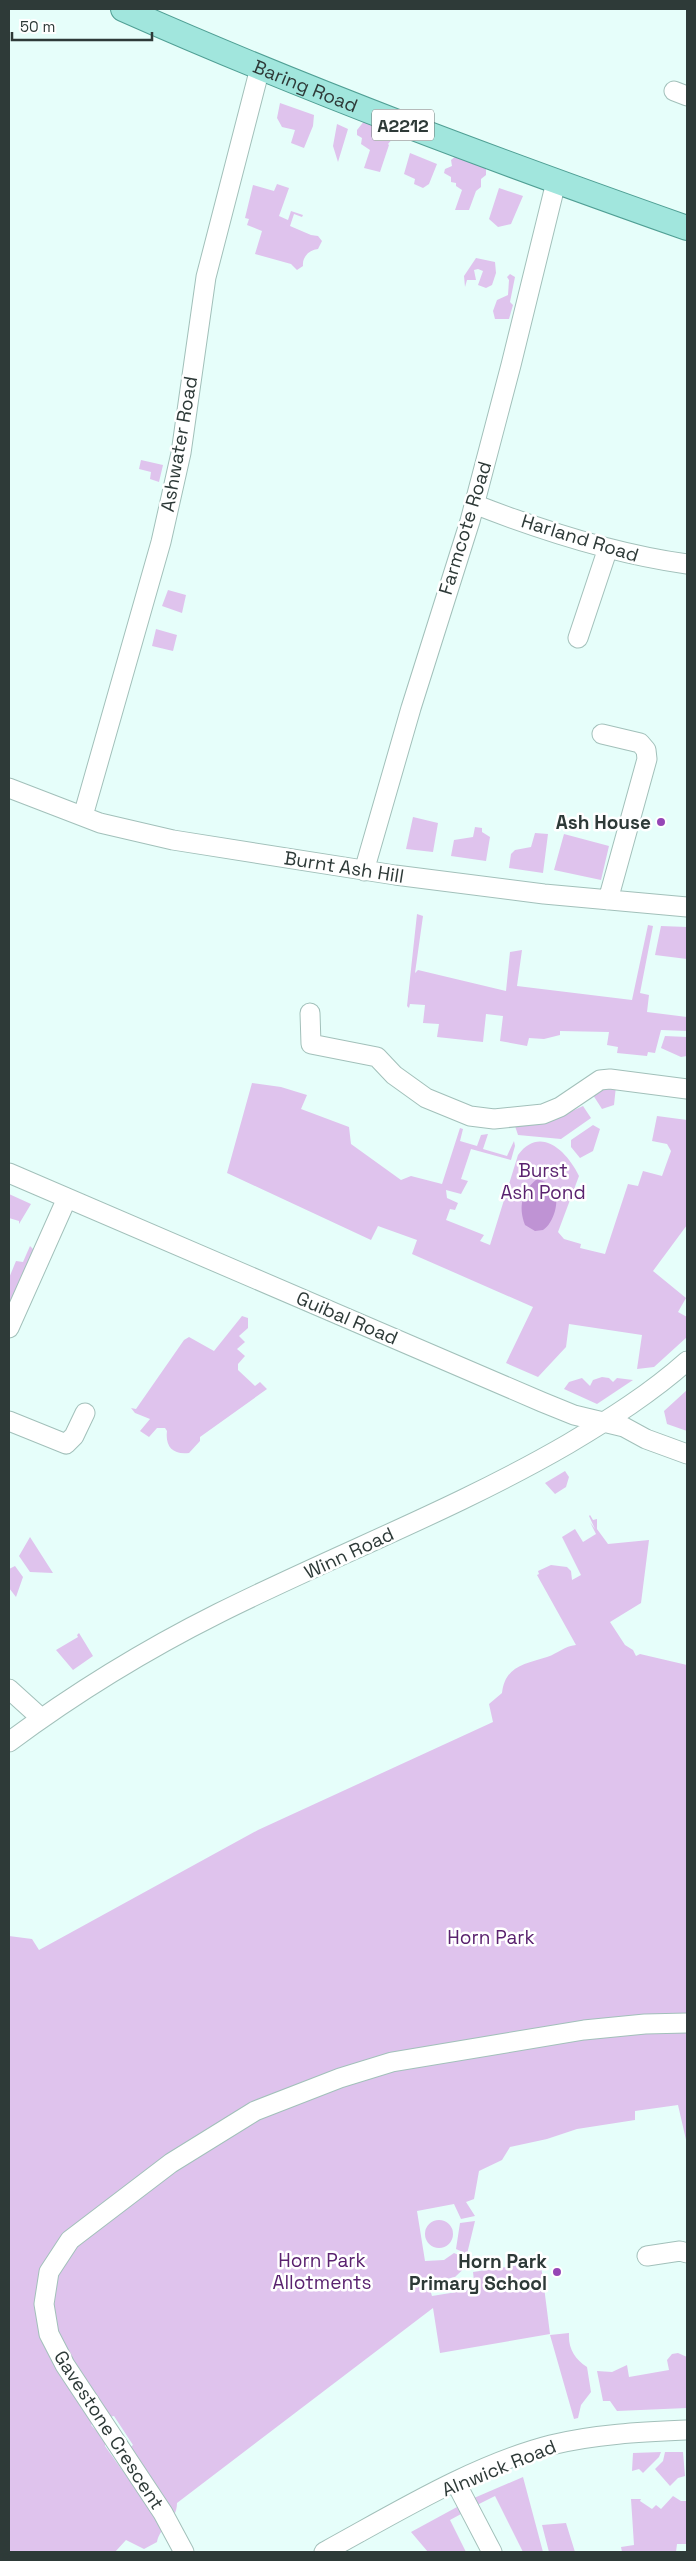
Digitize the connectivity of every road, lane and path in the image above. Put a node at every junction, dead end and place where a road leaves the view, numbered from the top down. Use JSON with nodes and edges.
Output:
{"nodes":[{"id":1,"x":123,"y":9,"type":"edge"},
{"id":2,"x":260,"y":68,"type":"junction"},
{"id":3,"x":556,"y":182,"type":"junction"},
{"id":4,"x":687,"y":228,"type":"edge"},
{"id":5,"x":474,"y":504,"type":"junction"},
{"id":6,"x":608,"y":548,"type":"junction"},
{"id":7,"x":687,"y":564,"type":"edge"},
{"id":8,"x":578,"y":638,"type":"dead end"},
{"id":9,"x":602,"y":734,"type":"dead end"},
{"id":10,"x":9,"y":788,"type":"edge"},
{"id":11,"x":84,"y":816,"type":"junction"},
{"id":12,"x":364,"y":871,"type":"junction"},
{"id":13,"x":608,"y":900,"type":"junction"},
{"id":14,"x":687,"y":907,"type":"edge"},
{"id":15,"x":310,"y":1013,"type":"dead end"},
{"id":16,"x":687,"y":1089,"type":"edge"},
{"id":17,"x":9,"y":1173,"type":"edge"},
{"id":18,"x":67,"y":1198,"type":"junction"},
{"id":19,"x":9,"y":1328,"type":"edge"},
{"id":20,"x":687,"y":1361,"type":"edge"},
{"id":21,"x":84,"y":1413,"type":"dead end"},
{"id":22,"x":9,"y":1421,"type":"edge"},
{"id":23,"x":603,"y":1423,"type":"junction"},
{"id":24,"x":687,"y":1454,"type":"edge"},
{"id":25,"x":9,"y":1689,"type":"edge"},
{"id":26,"x":41,"y":1718,"type":"junction"},
{"id":27,"x":9,"y":1742,"type":"edge"},
{"id":28,"x":687,"y":2023,"type":"edge"},
{"id":29,"x":687,"y":2253,"type":"edge"},
{"id":30,"x":647,"y":2256,"type":"dead end"},
{"id":31,"x":687,"y":2430,"type":"edge"},
{"id":32,"x":456,"y":2483,"type":"junction"},
{"id":33,"x":184,"y":2552,"type":"edge"},
{"id":34,"x":324,"y":2552,"type":"edge"},
{"id":35,"x":492,"y":2552,"type":"edge"}],
"edges":[{"from":1,"to":2,"type":"main road","name":"Baring Road","number":"A2212"},
{"from":2,"to":3,"type":"main road","name":"Baring Road","number":"A2212"},
{"from":2,"to":11,"type":"street","name":"Ashwater Road"},
{"from":3,"to":4,"type":"main road","name":"Baring Road","number":"A2212"},
{"from":3,"to":5,"type":"street","name":"Farmcote Road"},
{"from":5,"to":6,"type":"street","name":"Harland Road"},
{"from":5,"to":12,"type":"street","name":"Farmcote Road"},
{"from":6,"to":7,"type":"street","name":"Harland Road"},
{"from":6,"to":8,"type":"street"},
{"from":9,"to":13,"type":"street"},
{"from":10,"to":11,"type":"street","name":"Burnt Ash Hill"},
{"from":11,"to":12,"type":"street","name":"Burnt Ash Hill"},
{"from":12,"to":13,"type":"street","name":"Burnt Ash Hill"},
{"from":13,"to":14,"type":"street","name":"Burnt Ash Hill"},
{"from":15,"to":16,"type":"street"},
{"from":17,"to":18,"type":"street","name":"Guibal Road"},
{"from":18,"to":19,"type":"street"},
{"from":18,"to":23,"type":"street","name":"Guibal Road"},
{"from":20,"to":23,"type":"street","name":"Winn Road"},
{"from":21,"to":22,"type":"street"},
{"from":23,"to":24,"type":"street","name":"Guibal Road"},
{"from":23,"to":26,"type":"street","name":"Winn Road"},
{"from":25,"to":26,"type":"street"},
{"from":26,"to":27,"type":"street","name":"Winn Road"},
{"from":28,"to":33,"type":"street","name":"Gavestone Crescent"},
{"from":29,"to":30,"type":"street"},
{"from":31,"to":32,"type":"street","name":"Alnwick Road"},
{"from":32,"to":34,"type":"street","name":"Alnwick Road"},
{"from":32,"to":35,"type":"street"}]}
